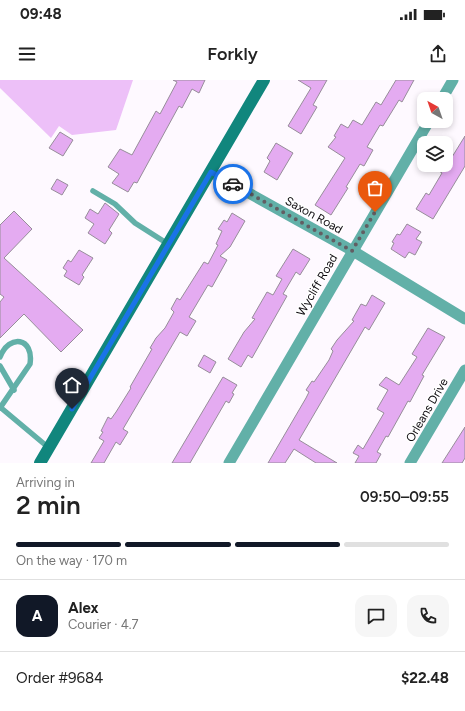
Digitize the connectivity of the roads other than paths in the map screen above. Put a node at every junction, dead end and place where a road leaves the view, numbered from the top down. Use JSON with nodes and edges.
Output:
{"nodes":[{"id":1,"x":264,"y":80,"type":"edge"},
{"id":2,"x":453,"y":80,"type":"edge"},
{"id":3,"x":446,"y":92,"type":"edge"},
{"id":4,"x":425,"y":128,"type":"edge"},
{"id":5,"x":211,"y":172,"type":"junction"},
{"id":6,"x":93,"y":191,"type":"dead end"},
{"id":7,"x":168,"y":244,"type":"junction"},
{"id":8,"x":352,"y":251,"type":"junction"},
{"id":9,"x":465,"y":319,"type":"edge"},
{"id":10,"x":0,"y":356,"type":"edge"},
{"id":11,"x":0,"y":366,"type":"edge"},
{"id":12,"x":465,"y":370,"type":"edge"},
{"id":13,"x":14,"y":390,"type":"junction"},
{"id":14,"x":0,"y":408,"type":"edge"},
{"id":15,"x":49,"y":448,"type":"junction"},
{"id":16,"x":40,"y":463,"type":"edge"},
{"id":17,"x":229,"y":463,"type":"edge"},
{"id":18,"x":410,"y":463,"type":"edge"}],
"edges":[{"from":1,"to":5,"type":"street"},
{"from":2,"to":3,"type":"street"},
{"from":4,"to":8,"type":"street","name":"Wycliff Road"},
{"from":5,"to":7,"type":"street"},
{"from":5,"to":8,"type":"street","name":"Saxon Road"},
{"from":6,"to":7,"type":"lane"},
{"from":7,"to":15,"type":"street"},
{"from":8,"to":9,"type":"street","name":"Saxon Road"},
{"from":8,"to":17,"type":"street","name":"Wycliff Road"},
{"from":10,"to":13,"type":"lane"},
{"from":11,"to":13,"type":"lane"},
{"from":12,"to":18,"type":"street","name":"Orleans Drive"},
{"from":13,"to":14,"type":"lane"},
{"from":14,"to":15,"type":"lane"},
{"from":15,"to":16,"type":"street"}]}
